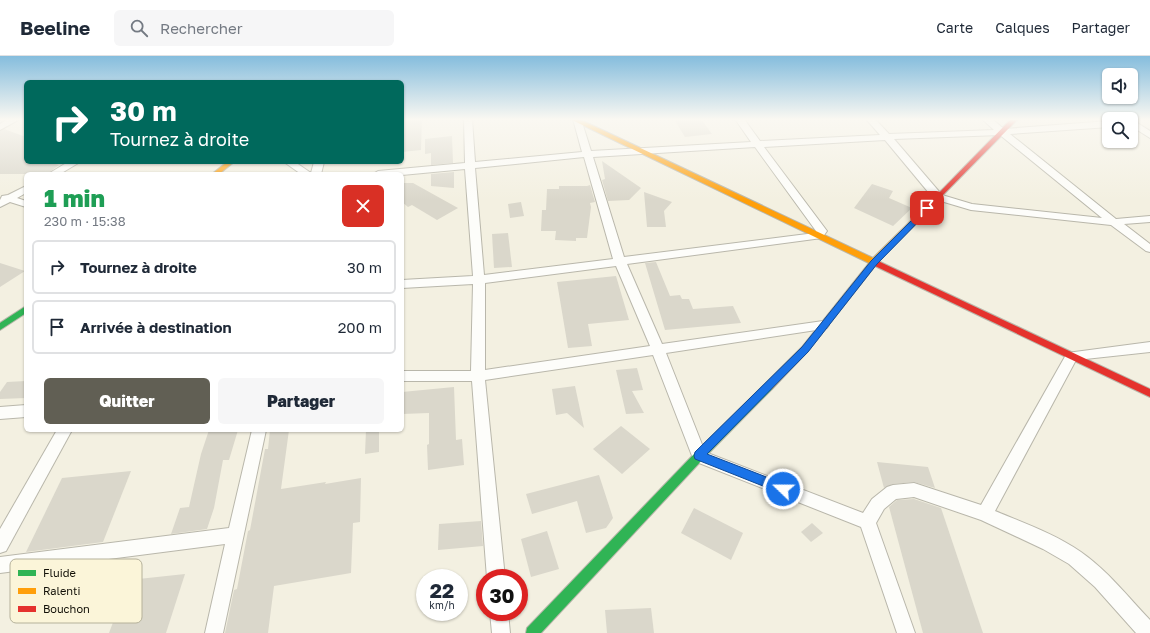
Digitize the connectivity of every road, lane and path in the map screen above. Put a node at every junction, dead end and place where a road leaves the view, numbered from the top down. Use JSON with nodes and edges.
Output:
{"nodes":[{"id":1,"x":469,"y":146,"type":"edge"},
{"id":2,"x":585,"y":146,"type":"edge"},
{"id":3,"x":630,"y":146,"type":"edge"},
{"id":4,"x":739,"y":146,"type":"edge"},
{"id":5,"x":758,"y":146,"type":"edge"},
{"id":6,"x":895,"y":146,"type":"edge"},
{"id":7,"x":988,"y":146,"type":"edge"},
{"id":8,"x":1019,"y":146,"type":"edge"},
{"id":9,"x":640,"y":151,"type":"junction"},
{"id":10,"x":588,"y":154,"type":"junction"},
{"id":11,"x":71,"y":164,"type":"edge"},
{"id":12,"x":229,"y":164,"type":"edge"},
{"id":13,"x":292,"y":164,"type":"edge"},
{"id":14,"x":470,"y":166,"type":"junction"},
{"id":15,"x":57,"y":172,"type":"edge"},
{"id":16,"x":219,"y":172,"type":"edge"},
{"id":17,"x":304,"y":172,"type":"edge"},
{"id":18,"x":401,"y":172,"type":"edge"},
{"id":19,"x":24,"y":190,"type":"edge"},
{"id":20,"x":938,"y":197,"type":"junction"},
{"id":21,"x":3,"y":200,"type":"edge"},
{"id":22,"x":24,"y":204,"type":"edge"},
{"id":23,"x":1150,"y":219,"type":"edge"},
{"id":24,"x":1114,"y":222,"type":"junction"},
{"id":25,"x":818,"y":236,"type":"junction"},
{"id":26,"x":1150,"y":249,"type":"edge"},
{"id":27,"x":620,"y":262,"type":"junction"},
{"id":28,"x":874,"y":262,"type":"junction"},
{"id":29,"x":479,"y":280,"type":"junction"},
{"id":30,"x":404,"y":284,"type":"edge"},
{"id":31,"x":24,"y":310,"type":"edge"},
{"id":32,"x":823,"y":325,"type":"junction"},
{"id":33,"x":0,"y":326,"type":"edge"},
{"id":34,"x":1150,"y":348,"type":"edge"},
{"id":35,"x":658,"y":350,"type":"junction"},
{"id":36,"x":1072,"y":356,"type":"junction"},
{"id":37,"x":404,"y":376,"type":"edge"},
{"id":38,"x":478,"y":376,"type":"junction"},
{"id":39,"x":1150,"y":393,"type":"edge"},
{"id":40,"x":24,"y":411,"type":"edge"},
{"id":41,"x":0,"y":413,"type":"edge"},
{"id":42,"x":64,"y":432,"type":"edge"},
{"id":43,"x":259,"y":432,"type":"edge"},
{"id":44,"x":699,"y":456,"type":"junction"},
{"id":45,"x":985,"y":514,"type":"junction"},
{"id":46,"x":867,"y":522,"type":"junction"},
{"id":47,"x":236,"y":535,"type":"junction"},
{"id":48,"x":0,"y":545,"type":"edge"},
{"id":49,"x":47,"y":559,"type":"edge"},
{"id":50,"x":10,"y":564,"type":"edge"},
{"id":51,"x":0,"y":565,"type":"edge"},
{"id":52,"x":495,"y":569,"type":"edge"},
{"id":53,"x":500,"y":621,"type":"edge"},
{"id":54,"x":214,"y":633,"type":"edge"},
{"id":55,"x":501,"y":633,"type":"edge"},
{"id":56,"x":532,"y":633,"type":"edge"},
{"id":57,"x":906,"y":633,"type":"edge"},
{"id":58,"x":1149,"y":633,"type":"edge"}],
"edges":[{"from":1,"to":14,"type":"street"},
{"from":2,"to":10,"type":"street"},
{"from":3,"to":9,"type":"street"},
{"from":4,"to":9,"type":"street"},
{"from":5,"to":25,"type":"street"},
{"from":6,"to":20,"type":"street"},
{"from":7,"to":20,"type":"street"},
{"from":8,"to":24,"type":"street"},
{"from":9,"to":10,"type":"street"},
{"from":9,"to":25,"type":"street"},
{"from":10,"to":14,"type":"street"},
{"from":10,"to":27,"type":"street"},
{"from":11,"to":15,"type":"street"},
{"from":12,"to":16,"type":"street"},
{"from":13,"to":17,"type":"street"},
{"from":14,"to":18,"type":"street"},
{"from":14,"to":29,"type":"street"},
{"from":19,"to":21,"type":"street"},
{"from":20,"to":24,"type":"street"},
{"from":20,"to":28,"type":"street"},
{"from":21,"to":22,"type":"street"},
{"from":23,"to":24,"type":"street"},
{"from":24,"to":26,"type":"street"},
{"from":25,"to":27,"type":"street"},
{"from":25,"to":28,"type":"street"},
{"from":27,"to":29,"type":"street"},
{"from":27,"to":35,"type":"street"},
{"from":28,"to":32,"type":"street"},
{"from":28,"to":36,"type":"street"},
{"from":29,"to":30,"type":"street"},
{"from":29,"to":38,"type":"street"},
{"from":31,"to":33,"type":"street"},
{"from":32,"to":35,"type":"street"},
{"from":32,"to":44,"type":"street"},
{"from":34,"to":36,"type":"street"},
{"from":35,"to":38,"type":"street"},
{"from":35,"to":44,"type":"street"},
{"from":36,"to":39,"type":"street"},
{"from":36,"to":45,"type":"street"},
{"from":37,"to":38,"type":"street"},
{"from":38,"to":52,"type":"street"},
{"from":40,"to":41,"type":"street"},
{"from":42,"to":48,"type":"street"},
{"from":43,"to":47,"type":"street"},
{"from":44,"to":46,"type":"street"},
{"from":44,"to":56,"type":"street"},
{"from":45,"to":46,"type":"street"},
{"from":45,"to":58,"type":"street"},
{"from":46,"to":57,"type":"street"},
{"from":47,"to":49,"type":"street"},
{"from":47,"to":54,"type":"street"},
{"from":50,"to":51,"type":"street"},
{"from":53,"to":55,"type":"street"}]}
